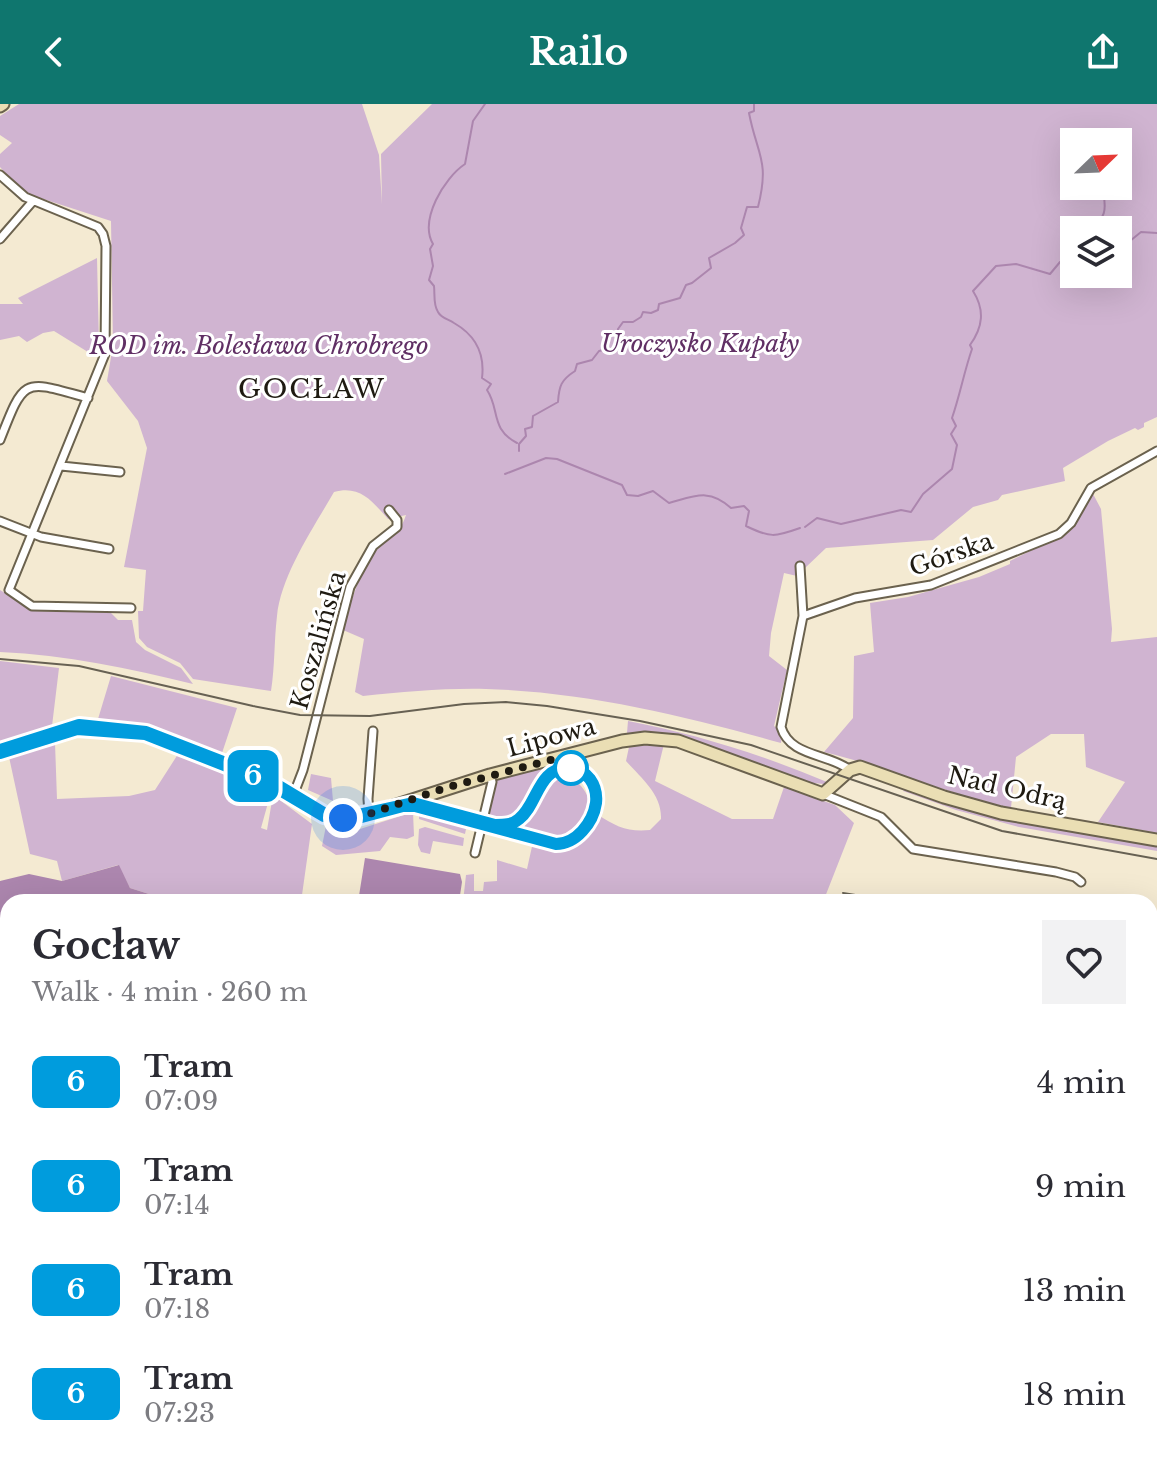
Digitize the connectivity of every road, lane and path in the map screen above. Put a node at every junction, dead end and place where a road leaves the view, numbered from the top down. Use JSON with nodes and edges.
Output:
{"nodes":[{"id":1,"x":0,"y":175,"type":"edge"},
{"id":2,"x":33,"y":201,"type":"junction"},
{"id":3,"x":0,"y":239,"type":"edge"},
{"id":4,"x":88,"y":398,"type":"junction"},
{"id":5,"x":0,"y":440,"type":"edge"},
{"id":6,"x":1157,"y":451,"type":"edge"},
{"id":7,"x":61,"y":466,"type":"junction"},
{"id":8,"x":120,"y":472,"type":"dead end"},
{"id":9,"x":389,"y":510,"type":"dead end"},
{"id":10,"x":0,"y":521,"type":"edge"},
{"id":11,"x":33,"y":533,"type":"junction"},
{"id":12,"x":109,"y":549,"type":"dead end"},
{"id":13,"x":800,"y":566,"type":"dead end"},
{"id":14,"x":0,"y":584,"type":"edge"},
{"id":15,"x":9,"y":590,"type":"junction"},
{"id":16,"x":131,"y":608,"type":"dead end"},
{"id":17,"x":803,"y":616,"type":"junction"},
{"id":18,"x":373,"y":731,"type":"dead end"},
{"id":19,"x":0,"y":751,"type":"edge"},
{"id":20,"x":850,"y":770,"type":"junction"},
{"id":21,"x":490,"y":775,"type":"junction"},
{"id":22,"x":823,"y":794,"type":"junction"},
{"id":23,"x":293,"y":796,"type":"junction"},
{"id":24,"x":369,"y":814,"type":"junction"},
{"id":25,"x":1157,"y":840,"type":"edge"},
{"id":26,"x":475,"y":853,"type":"dead end"},
{"id":27,"x":1081,"y":882,"type":"dead end"}],
"edges":[{"from":1,"to":2,"type":"street"},
{"from":2,"to":3,"type":"street"},
{"from":2,"to":4,"type":"street"},
{"from":4,"to":5,"type":"street"},
{"from":4,"to":7,"type":"street"},
{"from":6,"to":17,"type":"street","name":"Górska"},
{"from":7,"to":8,"type":"street"},
{"from":7,"to":11,"type":"street"},
{"from":9,"to":23,"type":"street","name":"Koszalińska"},
{"from":10,"to":11,"type":"street"},
{"from":11,"to":12,"type":"street"},
{"from":11,"to":15,"type":"street"},
{"from":13,"to":17,"type":"street"},
{"from":14,"to":15,"type":"street"},
{"from":15,"to":16,"type":"street"},
{"from":17,"to":20,"type":"street"},
{"from":18,"to":24,"type":"street"},
{"from":19,"to":23,"type":"street","name":"Lipowa"},
{"from":20,"to":22,"type":"street"},
{"from":20,"to":25,"type":"street","name":"Nad Odrą"},
{"from":21,"to":22,"type":"street","name":"Lipowa"},
{"from":21,"to":24,"type":"street","name":"Lipowa"},
{"from":21,"to":26,"type":"street"},
{"from":22,"to":27,"type":"street","name":"Lipowa"},
{"from":23,"to":24,"type":"street","name":"Lipowa"}]}
